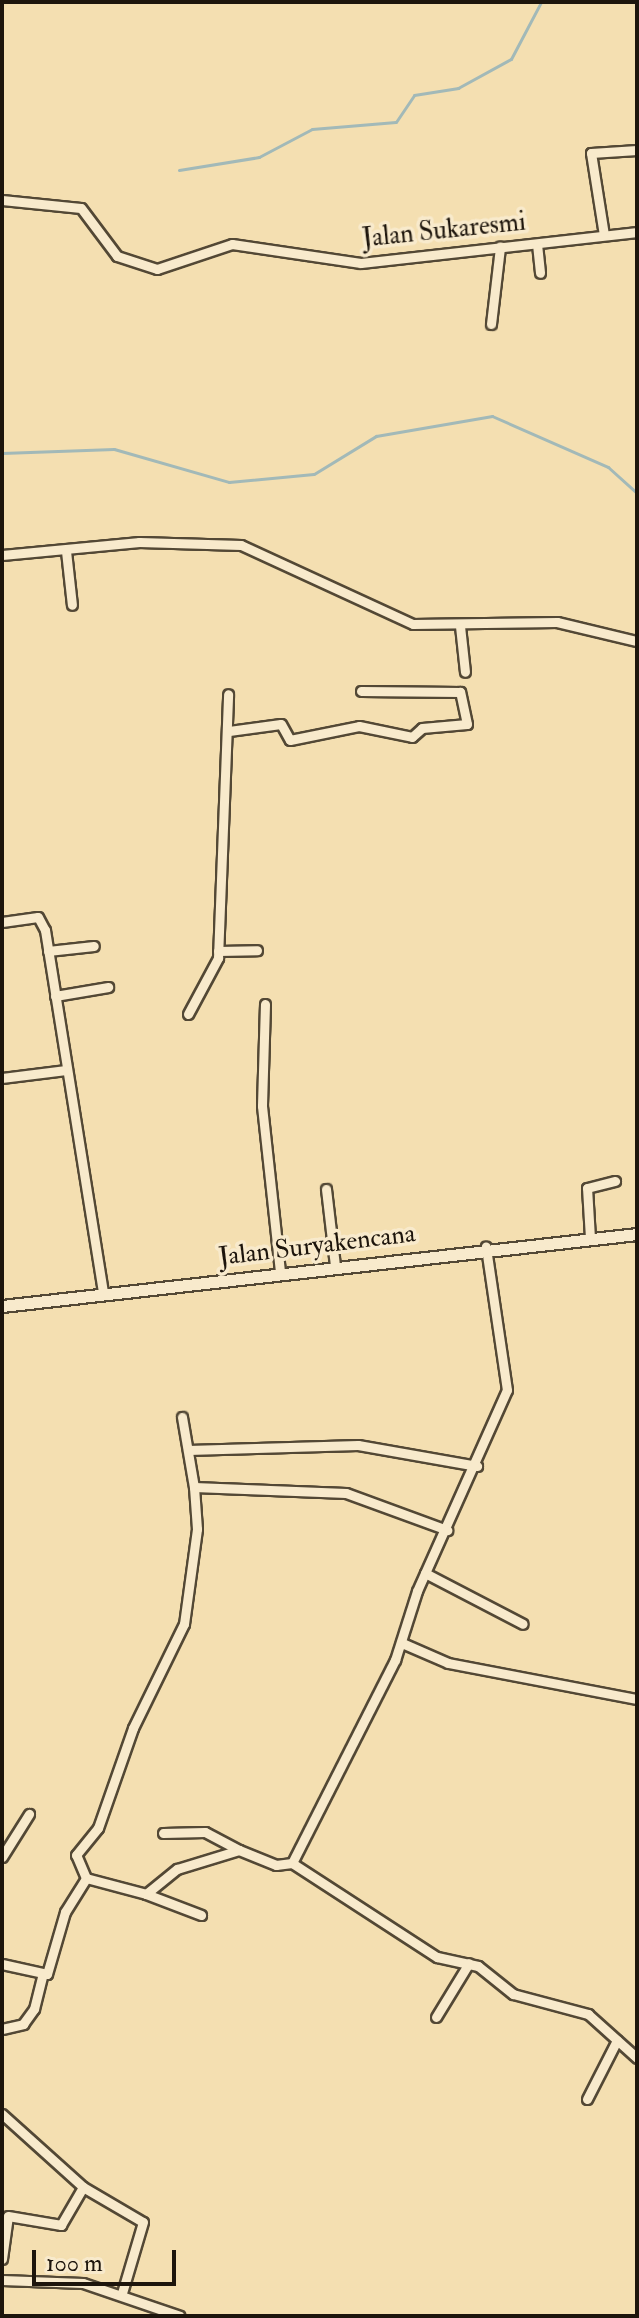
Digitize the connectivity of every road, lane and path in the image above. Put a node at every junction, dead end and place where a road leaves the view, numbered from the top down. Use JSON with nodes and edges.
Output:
{"nodes":[{"id":1,"x":637,"y":150,"type":"edge"},
{"id":2,"x":2,"y":200,"type":"edge"},
{"id":3,"x":637,"y":232,"type":"edge"},
{"id":4,"x":604,"y":235,"type":"junction"},
{"id":5,"x":537,"y":244,"type":"junction"},
{"id":6,"x":500,"y":247,"type":"junction"},
{"id":7,"x":540,"y":273,"type":"dead end"},
{"id":8,"x":491,"y":324,"type":"dead end"},
{"id":9,"x":66,"y":551,"type":"junction"},
{"id":10,"x":2,"y":555,"type":"edge"},
{"id":11,"x":72,"y":605,"type":"dead end"},
{"id":12,"x":460,"y":626,"type":"junction"},
{"id":13,"x":637,"y":641,"type":"edge"},
{"id":14,"x":465,"y":672,"type":"dead end"},
{"id":15,"x":361,"y":691,"type":"dead end"},
{"id":16,"x":228,"y":694,"type":"dead end"},
{"id":17,"x":229,"y":731,"type":"junction"},
{"id":18,"x":2,"y":922,"type":"edge"},
{"id":19,"x":94,"y":946,"type":"dead end"},
{"id":20,"x":257,"y":950,"type":"dead end"},
{"id":21,"x":48,"y":951,"type":"junction"},
{"id":22,"x":218,"y":951,"type":"junction"},
{"id":23,"x":108,"y":987,"type":"dead end"},
{"id":24,"x":55,"y":996,"type":"junction"},
{"id":25,"x":265,"y":1004,"type":"dead end"},
{"id":26,"x":188,"y":1014,"type":"dead end"},
{"id":27,"x":65,"y":1070,"type":"junction"},
{"id":28,"x":2,"y":1078,"type":"edge"},
{"id":29,"x":615,"y":1181,"type":"dead end"},
{"id":30,"x":326,"y":1189,"type":"dead end"},
{"id":31,"x":637,"y":1234,"type":"edge"},
{"id":32,"x":590,"y":1238,"type":"junction"},
{"id":33,"x":486,"y":1247,"type":"junction"},
{"id":34,"x":335,"y":1266,"type":"junction"},
{"id":35,"x":280,"y":1273,"type":"junction"},
{"id":36,"x":103,"y":1293,"type":"junction"},
{"id":37,"x":2,"y":1306,"type":"edge"},
{"id":38,"x":182,"y":1417,"type":"dead end"},
{"id":39,"x":188,"y":1450,"type":"junction"},
{"id":40,"x":477,"y":1466,"type":"junction"},
{"id":41,"x":194,"y":1487,"type":"junction"},
{"id":42,"x":447,"y":1530,"type":"junction"},
{"id":43,"x":425,"y":1573,"type":"junction"},
{"id":44,"x":523,"y":1624,"type":"dead end"},
{"id":45,"x":402,"y":1643,"type":"junction"},
{"id":46,"x":637,"y":1699,"type":"edge"},
{"id":47,"x":29,"y":1814,"type":"dead end"},
{"id":48,"x":163,"y":1833,"type":"dead end"},
{"id":49,"x":239,"y":1850,"type":"junction"},
{"id":50,"x":2,"y":1857,"type":"edge"},
{"id":51,"x":292,"y":1863,"type":"junction"},
{"id":52,"x":86,"y":1878,"type":"junction"},
{"id":53,"x":146,"y":1894,"type":"junction"},
{"id":54,"x":201,"y":1915,"type":"dead end"},
{"id":55,"x":469,"y":1963,"type":"junction"},
{"id":56,"x":2,"y":1964,"type":"edge"},
{"id":57,"x":42,"y":1976,"type":"junction"},
{"id":58,"x":436,"y":2017,"type":"dead end"},
{"id":59,"x":2,"y":2029,"type":"edge"},
{"id":60,"x":617,"y":2040,"type":"junction"},
{"id":61,"x":637,"y":2058,"type":"edge"},
{"id":62,"x":587,"y":2099,"type":"dead end"},
{"id":63,"x":2,"y":2114,"type":"edge"},
{"id":64,"x":83,"y":2187,"type":"junction"},
{"id":65,"x":2,"y":2209,"type":"edge"},
{"id":66,"x":15,"y":2213,"type":"junction"},
{"id":67,"x":2,"y":2259,"type":"edge"},
{"id":68,"x":2,"y":2280,"type":"edge"},
{"id":69,"x":122,"y":2293,"type":"junction"},
{"id":70,"x":180,"y":2316,"type":"edge"}],
"edges":[{"from":1,"to":4,"type":"street"},
{"from":2,"to":6,"type":"street","name":"Jalan Sukaresmi"},
{"from":3,"to":4,"type":"street","name":"Jalan Sukaresmi"},
{"from":4,"to":5,"type":"street","name":"Jalan Sukaresmi"},
{"from":5,"to":6,"type":"street","name":"Jalan Sukaresmi"},
{"from":5,"to":7,"type":"street"},
{"from":6,"to":8,"type":"street"},
{"from":9,"to":10,"type":"street"},
{"from":9,"to":11,"type":"street"},
{"from":9,"to":12,"type":"street"},
{"from":12,"to":13,"type":"street"},
{"from":12,"to":14,"type":"street"},
{"from":15,"to":17,"type":"street"},
{"from":16,"to":17,"type":"street"},
{"from":17,"to":22,"type":"street"},
{"from":18,"to":21,"type":"street"},
{"from":19,"to":21,"type":"street"},
{"from":20,"to":22,"type":"street"},
{"from":21,"to":24,"type":"street"},
{"from":22,"to":26,"type":"street"},
{"from":23,"to":24,"type":"street"},
{"from":24,"to":27,"type":"street"},
{"from":25,"to":35,"type":"street"},
{"from":27,"to":28,"type":"street"},
{"from":27,"to":36,"type":"street"},
{"from":29,"to":32,"type":"street"},
{"from":30,"to":34,"type":"street"},
{"from":31,"to":32,"type":"street","name":"Jalan Suryakencana"},
{"from":32,"to":33,"type":"street","name":"Jalan Suryakencana"},
{"from":33,"to":34,"type":"street","name":"Jalan Suryakencana"},
{"from":33,"to":40,"type":"street"},
{"from":34,"to":35,"type":"street","name":"Jalan Suryakencana"},
{"from":35,"to":36,"type":"street","name":"Jalan Suryakencana"},
{"from":36,"to":37,"type":"street","name":"Jalan Suryakencana"},
{"from":38,"to":39,"type":"street"},
{"from":39,"to":40,"type":"street"},
{"from":39,"to":41,"type":"street"},
{"from":40,"to":42,"type":"street"},
{"from":41,"to":42,"type":"street"},
{"from":41,"to":52,"type":"street"},
{"from":42,"to":43,"type":"street"},
{"from":43,"to":44,"type":"street"},
{"from":43,"to":45,"type":"street"},
{"from":45,"to":46,"type":"street"},
{"from":45,"to":51,"type":"street"},
{"from":47,"to":50,"type":"street"},
{"from":48,"to":49,"type":"street"},
{"from":49,"to":51,"type":"street"},
{"from":49,"to":53,"type":"street"},
{"from":51,"to":55,"type":"street"},
{"from":52,"to":53,"type":"street"},
{"from":52,"to":57,"type":"street"},
{"from":53,"to":54,"type":"street"},
{"from":55,"to":58,"type":"street"},
{"from":55,"to":60,"type":"street"},
{"from":56,"to":57,"type":"street"},
{"from":57,"to":59,"type":"street"},
{"from":60,"to":61,"type":"street"},
{"from":60,"to":62,"type":"street"},
{"from":63,"to":64,"type":"street"},
{"from":64,"to":66,"type":"street"},
{"from":64,"to":69,"type":"street"},
{"from":65,"to":66,"type":"street"},
{"from":66,"to":67,"type":"street"},
{"from":68,"to":69,"type":"street"},
{"from":69,"to":70,"type":"street"}]}
